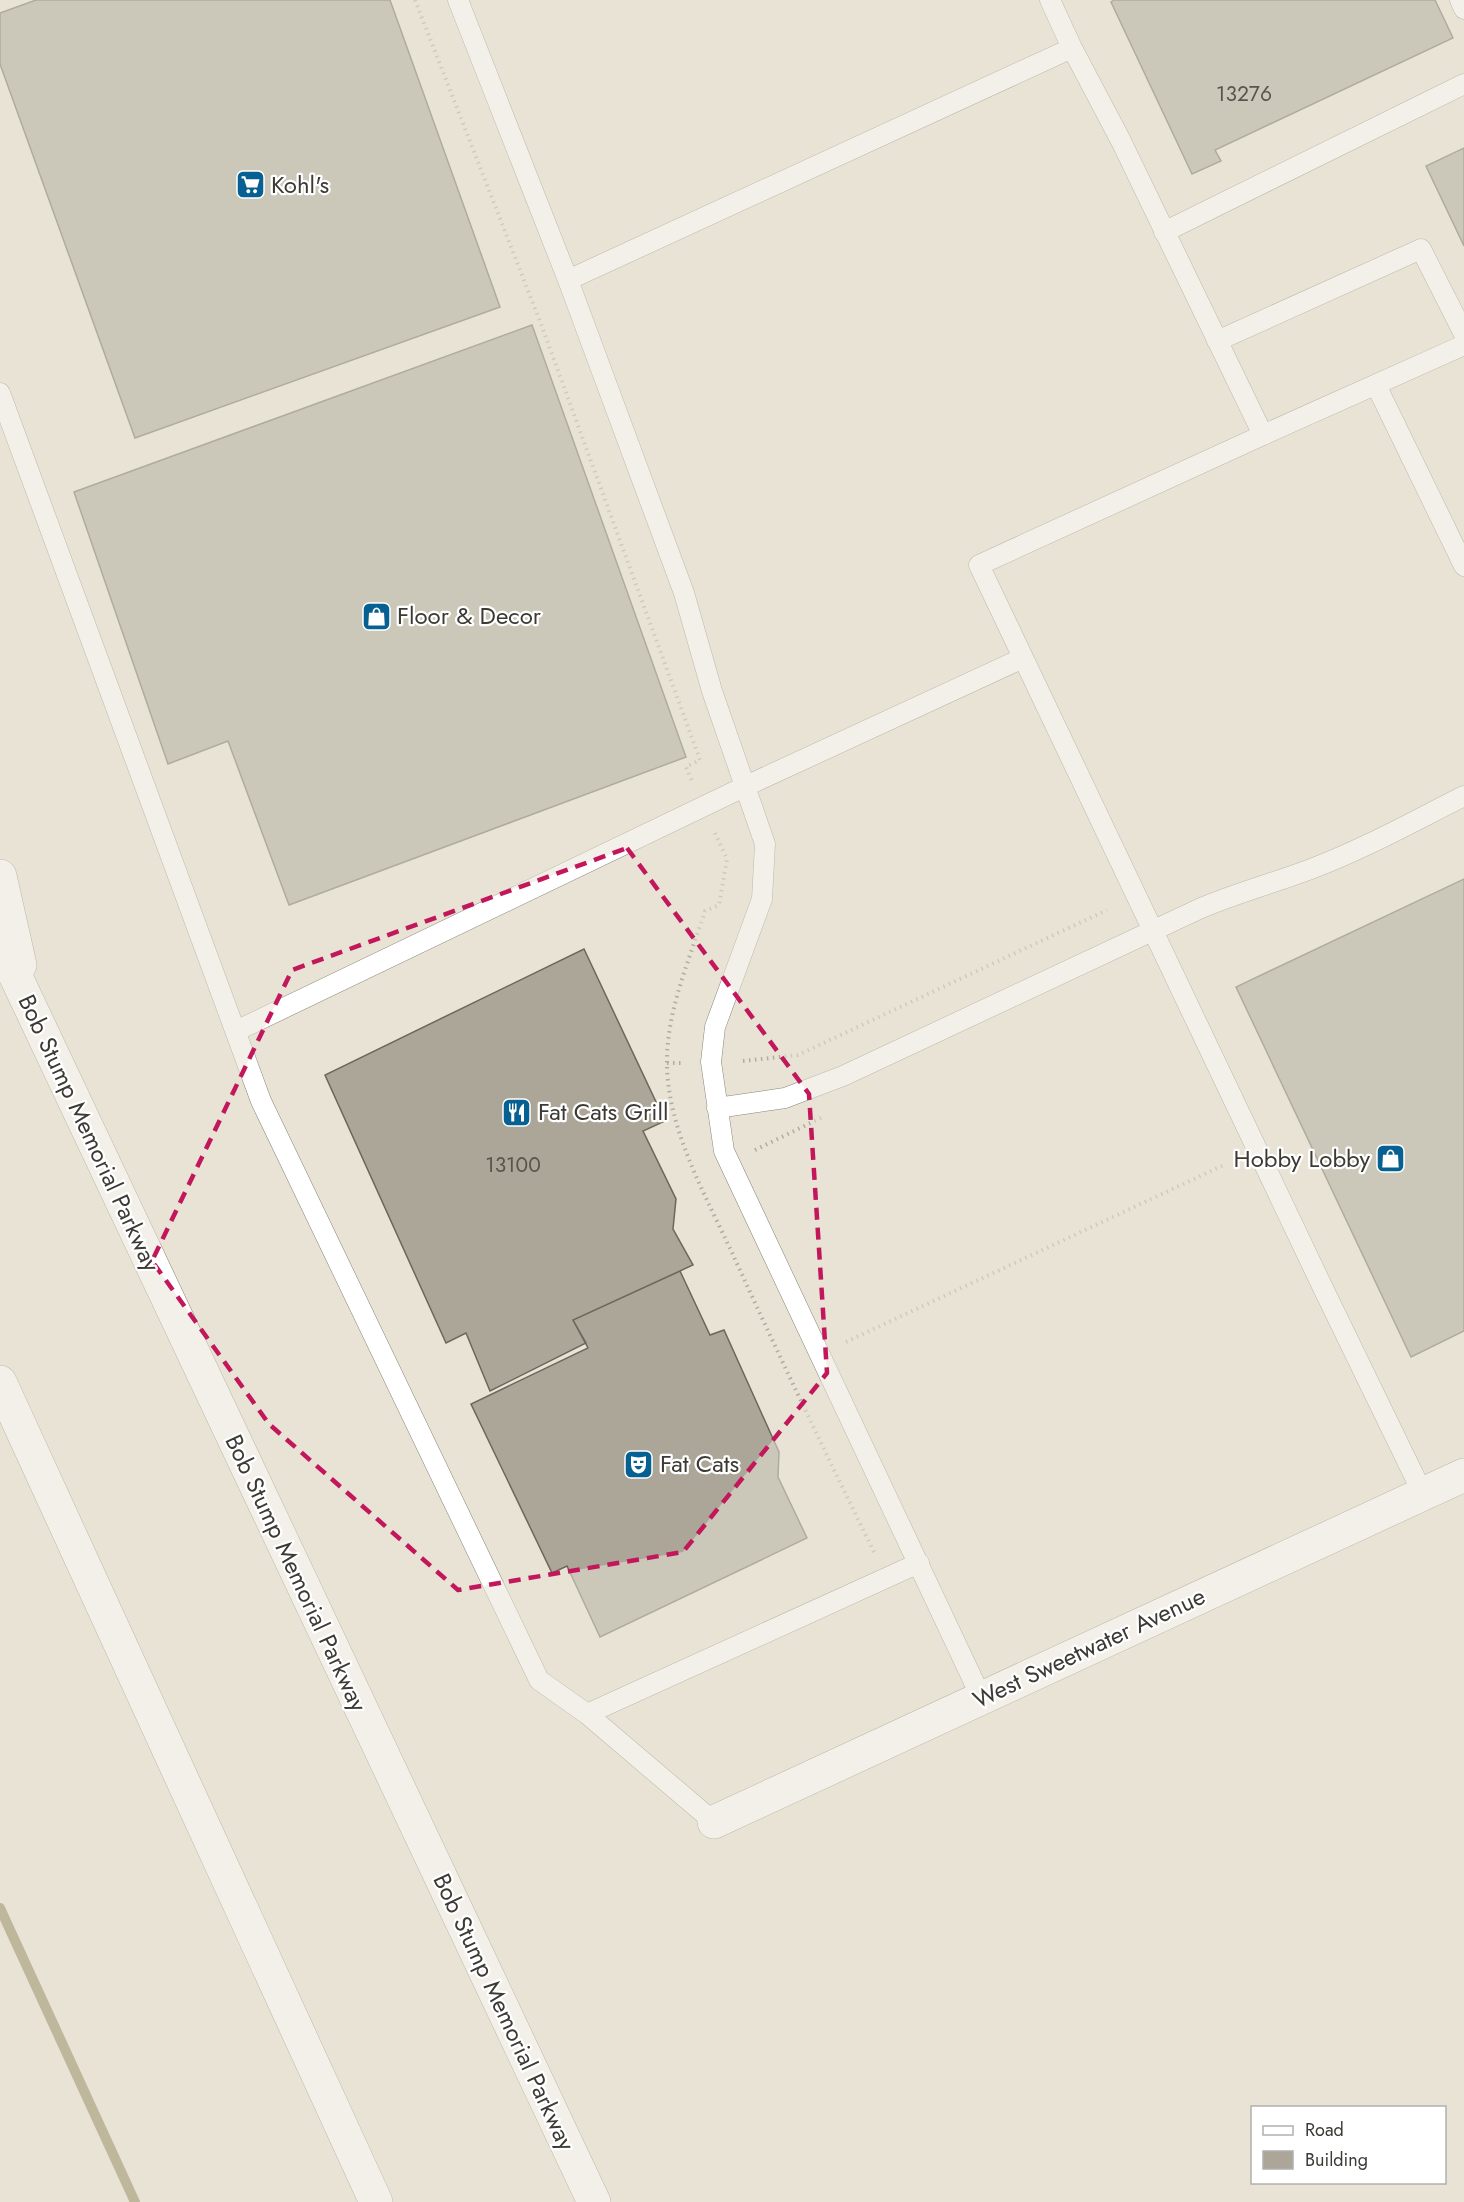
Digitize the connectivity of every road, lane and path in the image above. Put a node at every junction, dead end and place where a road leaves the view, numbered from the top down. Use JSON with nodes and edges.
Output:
{"nodes":[{"id":1,"x":415,"y":0,"type":"edge"},
{"id":2,"x":458,"y":0,"type":"edge"},
{"id":3,"x":1050,"y":0,"type":"edge"},
{"id":4,"x":1460,"y":0,"type":"edge"},
{"id":5,"x":1464,"y":9,"type":"edge"},
{"id":6,"x":1072,"y":48,"type":"junction"},
{"id":7,"x":1464,"y":84,"type":"edge"},
{"id":8,"x":1164,"y":232,"type":"junction"},
{"id":9,"x":567,"y":280,"type":"junction"},
{"id":10,"x":1464,"y":334,"type":"edge"},
{"id":11,"x":1217,"y":341,"type":"junction"},
{"id":12,"x":1464,"y":345,"type":"edge"},
{"id":13,"x":1376,"y":385,"type":"junction"},
{"id":14,"x":0,"y":393,"type":"edge"},
{"id":15,"x":1263,"y":435,"type":"junction"},
{"id":16,"x":1464,"y":566,"type":"edge"},
{"id":17,"x":1023,"y":658,"type":"junction"},
{"id":18,"x":746,"y":786,"type":"junction"},
{"id":19,"x":694,"y":787,"type":"dead end"},
{"id":20,"x":1464,"y":796,"type":"edge"},
{"id":21,"x":0,"y":876,"type":"edge"},
{"id":22,"x":1107,"y":910,"type":"dead end"},
{"id":23,"x":1153,"y":930,"type":"junction"},
{"id":24,"x":0,"y":943,"type":"edge"},
{"id":25,"x":28,"y":1005,"type":"junction"},
{"id":26,"x":236,"y":1031,"type":"junction"},
{"id":27,"x":743,"y":1061,"type":"dead end"},
{"id":28,"x":667,"y":1063,"type":"dead end"},
{"id":29,"x":688,"y":1063,"type":"dead end"},
{"id":30,"x":717,"y":1108,"type":"junction"},
{"id":31,"x":825,"y":1116,"type":"dead end"},
{"id":32,"x":751,"y":1152,"type":"dead end"},
{"id":33,"x":1226,"y":1164,"type":"dead end"},
{"id":34,"x":842,"y":1343,"type":"dead end"},
{"id":35,"x":795,"y":1366,"type":"dead end"},
{"id":36,"x":786,"y":1371,"type":"dead end"},
{"id":37,"x":0,"y":1382,"type":"edge"},
{"id":38,"x":1464,"y":1475,"type":"edge"},
{"id":39,"x":1423,"y":1494,"type":"junction"},
{"id":40,"x":919,"y":1563,"type":"junction"},
{"id":41,"x":981,"y":1697,"type":"junction"},
{"id":42,"x":587,"y":1714,"type":"junction"},
{"id":43,"x":714,"y":1822,"type":"joint"},
{"id":44,"x":376,"y":2202,"type":"edge"},
{"id":45,"x":594,"y":2202,"type":"edge"}],
"edges":[{"from":1,"to":19,"type":"path"},
{"from":2,"to":9,"type":"lane"},
{"from":3,"to":6,"type":"lane"},
{"from":4,"to":5,"type":"lane"},
{"from":6,"to":8,"type":"lane"},
{"from":6,"to":9,"type":"lane"},
{"from":7,"to":8,"type":"lane"},
{"from":8,"to":11,"type":"lane"},
{"from":9,"to":18,"type":"lane"},
{"from":10,"to":11,"type":"lane"},
{"from":11,"to":15,"type":"lane"},
{"from":12,"to":13,"type":"lane"},
{"from":13,"to":15,"type":"lane"},
{"from":13,"to":16,"type":"lane"},
{"from":14,"to":26,"type":"lane"},
{"from":15,"to":17,"type":"lane"},
{"from":17,"to":18,"type":"lane"},
{"from":17,"to":23,"type":"lane"},
{"from":18,"to":26,"type":"lane"},
{"from":18,"to":30,"type":"lane"},
{"from":20,"to":23,"type":"lane"},
{"from":21,"to":25,"type":"main road"},
{"from":22,"to":27,"type":"path"},
{"from":23,"to":30,"type":"lane"},
{"from":23,"to":39,"type":"lane"},
{"from":24,"to":25,"type":"main road","name":"Bob Stump Memorial Parkway"},
{"from":25,"to":45,"type":"main road","name":"Bob Stump Memorial Parkway"},
{"from":26,"to":42,"type":"lane"},
{"from":28,"to":29,"type":"path"},
{"from":30,"to":40,"type":"lane"},
{"from":31,"to":32,"type":"path"},
{"from":33,"to":34,"type":"path"},
{"from":35,"to":36,"type":"path"},
{"from":37,"to":44,"type":"main road"},
{"from":38,"to":39,"type":"main road","name":"West Sweetwater Avenue"},
{"from":39,"to":41,"type":"main road","name":"West Sweetwater Avenue"},
{"from":40,"to":41,"type":"lane"},
{"from":40,"to":42,"type":"lane"},
{"from":41,"to":43,"type":"main road","name":"West Sweetwater Avenue"},
{"from":42,"to":43,"type":"lane"}]}
